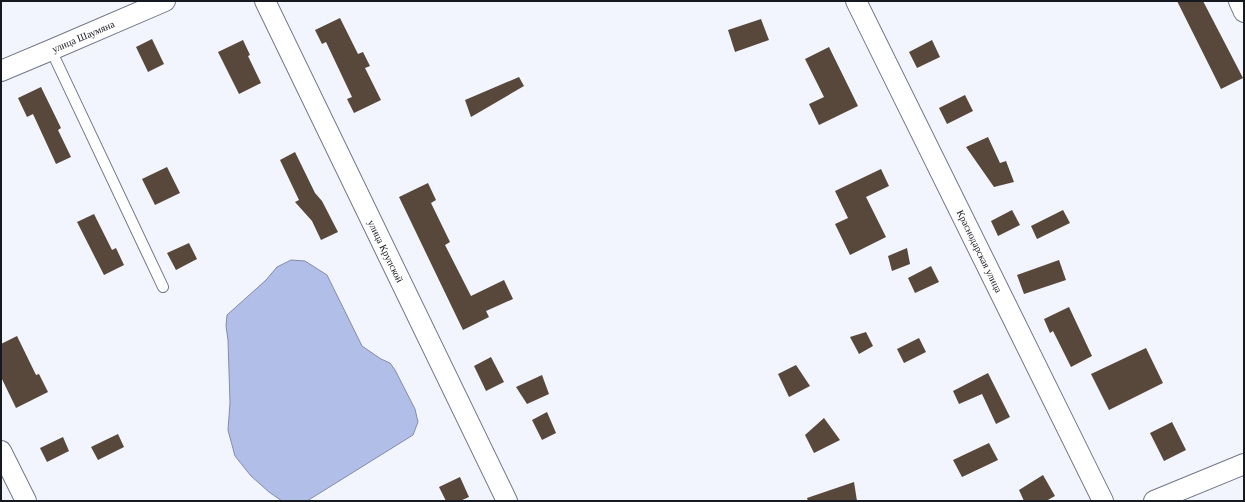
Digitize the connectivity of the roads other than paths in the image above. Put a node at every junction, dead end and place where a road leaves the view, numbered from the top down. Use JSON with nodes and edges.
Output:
{"nodes":[{"id":1,"x":165,"y":1,"type":"edge"},
{"id":2,"x":265,"y":1,"type":"edge"},
{"id":3,"x":856,"y":1,"type":"edge"},
{"id":4,"x":1239,"y":1,"type":"edge"},
{"id":5,"x":1244,"y":12,"type":"edge"},
{"id":6,"x":51,"y":50,"type":"junction"},
{"id":7,"x":1,"y":70,"type":"edge"},
{"id":8,"x":163,"y":287,"type":"dead end"},
{"id":9,"x":1,"y":451,"type":"edge"},
{"id":10,"x":1244,"y":464,"type":"edge"},
{"id":11,"x":26,"y":501,"type":"edge"},
{"id":12,"x":506,"y":501,"type":"edge"},
{"id":13,"x":1103,"y":501,"type":"edge"},
{"id":14,"x":1154,"y":501,"type":"edge"}],
"edges":[{"from":1,"to":6,"type":"street","name":"улица Шаумяна"},
{"from":2,"to":12,"type":"street","name":"улица Крупской"},
{"from":3,"to":13,"type":"street","name":"Краснодарская улица"},
{"from":4,"to":5,"type":"street"},
{"from":6,"to":7,"type":"street","name":"улица Шаумяна"},
{"from":6,"to":8,"type":"lane"},
{"from":9,"to":11,"type":"street"},
{"from":10,"to":14,"type":"street"}]}
